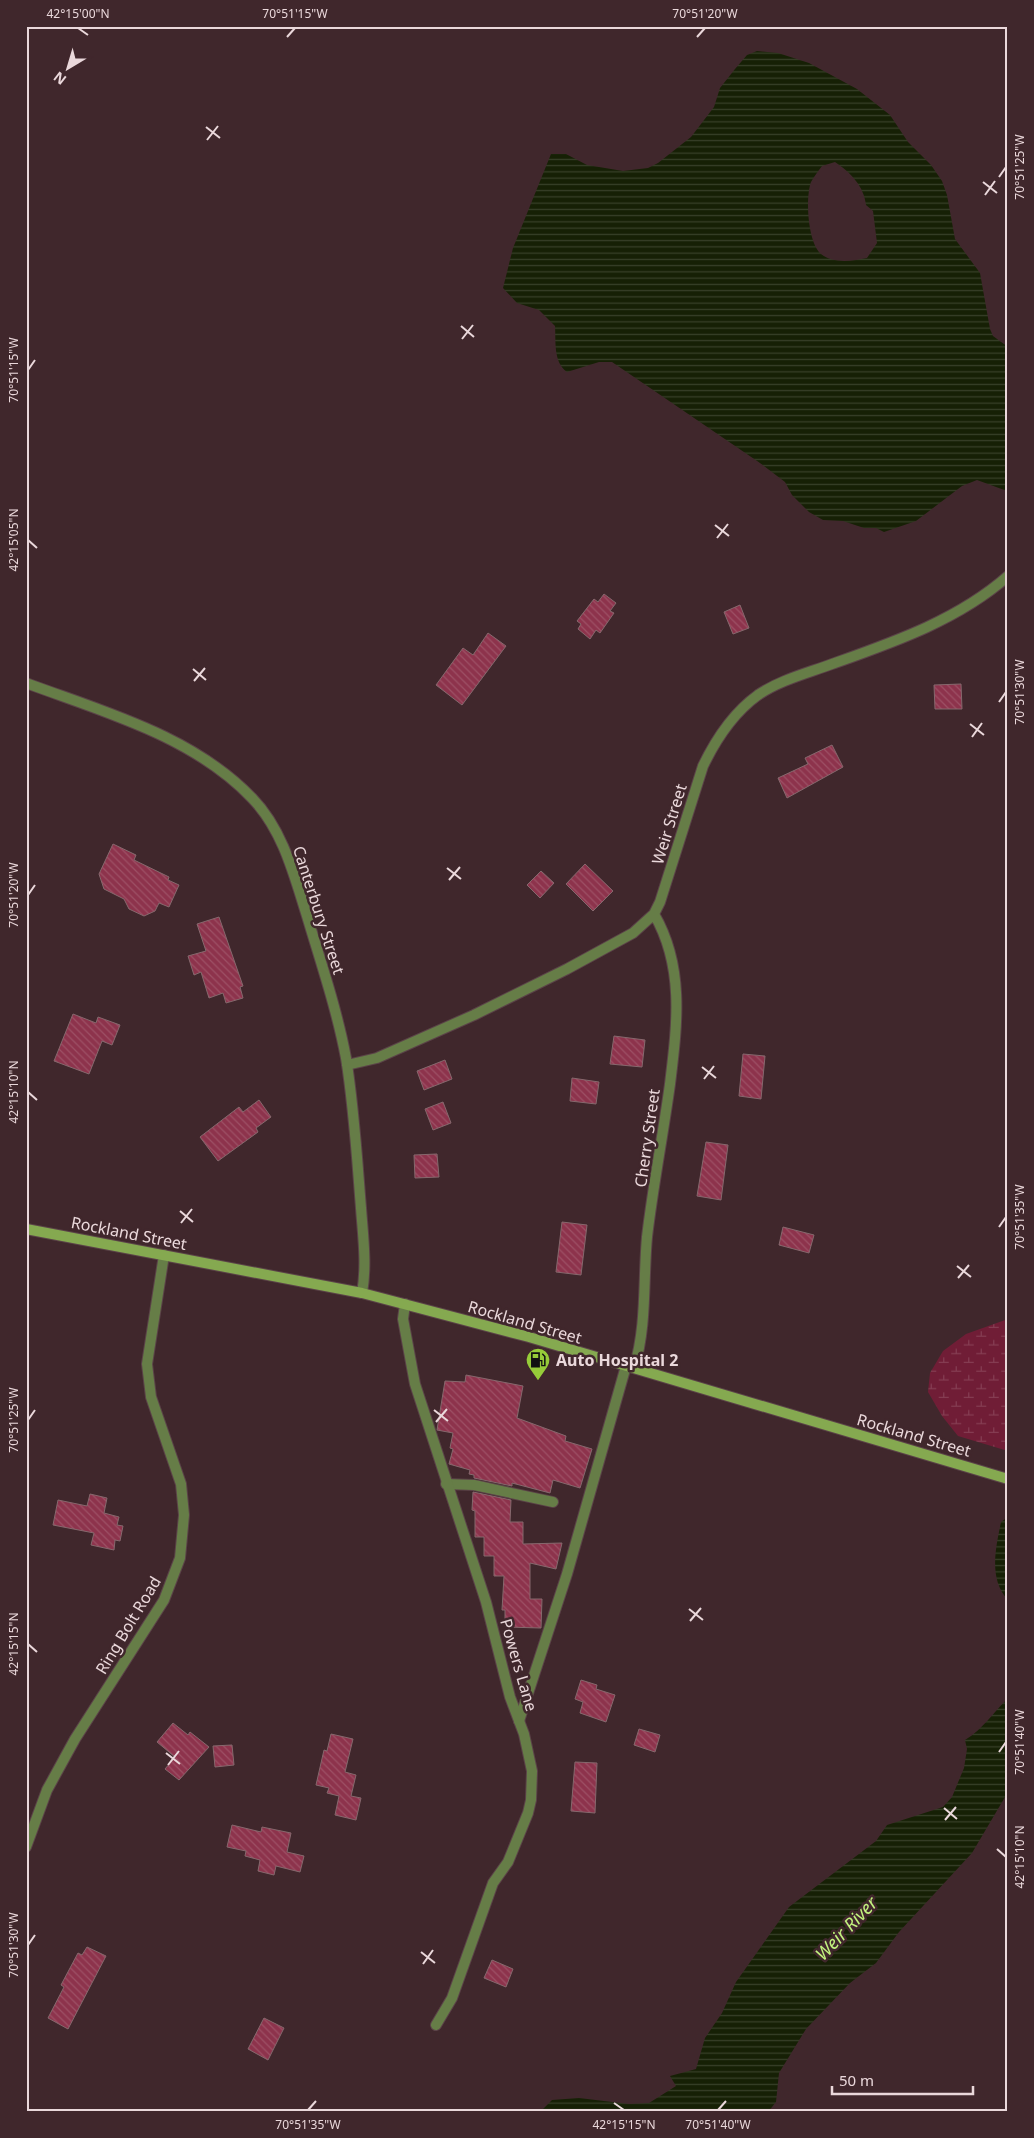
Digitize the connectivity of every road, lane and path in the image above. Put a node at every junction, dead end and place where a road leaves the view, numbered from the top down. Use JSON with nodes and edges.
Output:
{"nodes":[{"id":1,"x":1008,"y":576,"type":"edge"},
{"id":2,"x":26,"y":683,"type":"edge"},
{"id":3,"x":654,"y":914,"type":"junction"},
{"id":4,"x":347,"y":1064,"type":"junction"},
{"id":5,"x":26,"y":1228,"type":"edge"},
{"id":6,"x":164,"y":1255,"type":"junction"},
{"id":7,"x":362,"y":1293,"type":"junction"},
{"id":8,"x":405,"y":1304,"type":"junction"},
{"id":9,"x":630,"y":1367,"type":"junction"},
{"id":10,"x":1008,"y":1479,"type":"edge"},
{"id":11,"x":446,"y":1484,"type":"junction"},
{"id":12,"x":554,"y":1502,"type":"dead end"},
{"id":13,"x":519,"y":1721,"type":"junction"},
{"id":14,"x":26,"y":1847,"type":"edge"},
{"id":15,"x":436,"y":2025,"type":"dead end"}],
"edges":[{"from":1,"to":3,"type":"street","name":"Weir Street"},
{"from":2,"to":4,"type":"street","name":"Canterbury Street"},
{"from":3,"to":4,"type":"street","name":"Weir Street"},
{"from":3,"to":9,"type":"street","name":"Cherry Street"},
{"from":4,"to":7,"type":"street","name":"Canterbury Street"},
{"from":5,"to":6,"type":"main road","name":"Rockland Street"},
{"from":6,"to":7,"type":"main road","name":"Rockland Street"},
{"from":6,"to":14,"type":"street","name":"Ring Bolt Road"},
{"from":7,"to":8,"type":"main road","name":"Rockland Street"},
{"from":8,"to":9,"type":"main road","name":"Rockland Street"},
{"from":8,"to":11,"type":"street","name":"Powers Lane"},
{"from":9,"to":10,"type":"main road","name":"Rockland Street"},
{"from":9,"to":13,"type":"street","name":"Cherry Street"},
{"from":11,"to":12,"type":"street"},
{"from":11,"to":13,"type":"street","name":"Powers Lane"},
{"from":13,"to":15,"type":"street","name":"Powers Lane"}]}
